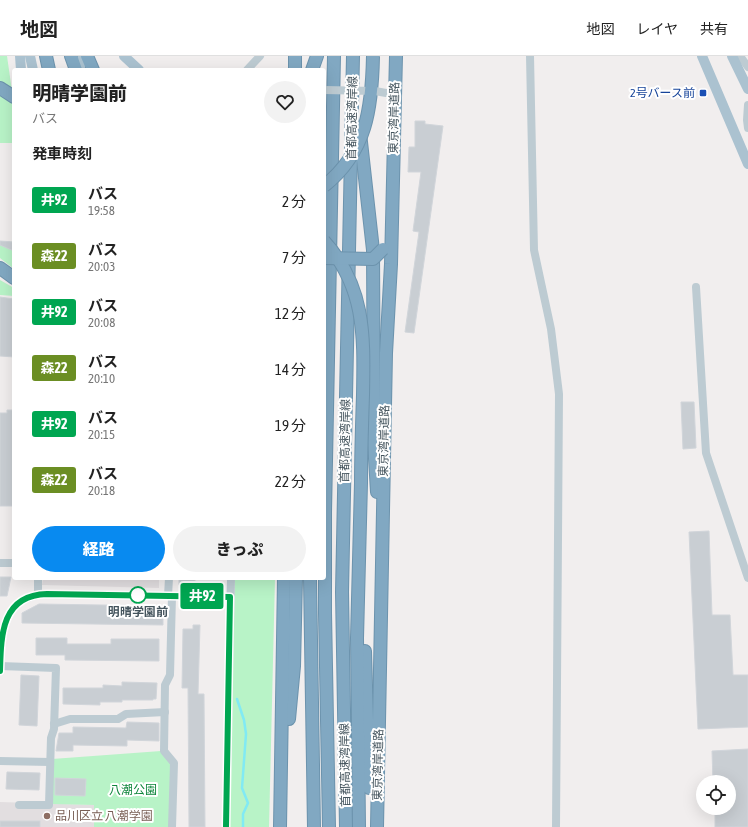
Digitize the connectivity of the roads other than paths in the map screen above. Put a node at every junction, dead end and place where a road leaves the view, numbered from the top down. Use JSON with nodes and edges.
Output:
{"nodes":[{"id":1,"x":20,"y":56,"type":"edge"},
{"id":2,"x":30,"y":56,"type":"edge"},
{"id":3,"x":46,"y":56,"type":"edge"},
{"id":4,"x":124,"y":56,"type":"edge"},
{"id":5,"x":260,"y":56,"type":"edge"},
{"id":6,"x":295,"y":56,"type":"edge"},
{"id":7,"x":308,"y":56,"type":"edge"},
{"id":8,"x":317,"y":56,"type":"edge"},
{"id":9,"x":334,"y":56,"type":"edge"},
{"id":10,"x":354,"y":56,"type":"edge"},
{"id":11,"x":373,"y":56,"type":"edge"},
{"id":12,"x":396,"y":56,"type":"edge"},
{"id":13,"x":530,"y":56,"type":"edge"},
{"id":14,"x":702,"y":56,"type":"edge"},
{"id":15,"x":732,"y":56,"type":"edge"},
{"id":16,"x":740,"y":56,"type":"edge"},
{"id":17,"x":80,"y":63,"type":"edge"},
{"id":18,"x":748,"y":67,"type":"edge"},
{"id":19,"x":21,"y":68,"type":"edge"},
{"id":20,"x":33,"y":68,"type":"edge"},
{"id":21,"x":49,"y":68,"type":"edge"},
{"id":22,"x":89,"y":68,"type":"edge"},
{"id":23,"x":138,"y":68,"type":"edge"},
{"id":24,"x":248,"y":68,"type":"edge"},
{"id":25,"x":295,"y":68,"type":"edge"},
{"id":26,"x":307,"y":68,"type":"edge"},
{"id":27,"x":313,"y":68,"type":"edge"},
{"id":28,"x":0,"y":88,"type":"edge"},
{"id":29,"x":748,"y":89,"type":"edge"},
{"id":30,"x":326,"y":90,"type":"edge"},
{"id":31,"x":12,"y":96,"type":"edge"},
{"id":32,"x":394,"y":105,"type":"junction"},
{"id":33,"x":748,"y":105,"type":"edge"},
{"id":34,"x":748,"y":128,"type":"edge"},
{"id":35,"x":394,"y":138,"type":"junction"},
{"id":36,"x":748,"y":164,"type":"edge"},
{"id":37,"x":326,"y":184,"type":"edge"},
{"id":38,"x":326,"y":244,"type":"edge"},
{"id":39,"x":326,"y":258,"type":"edge"},
{"id":40,"x":0,"y":268,"type":"edge"},
{"id":41,"x":12,"y":277,"type":"edge"},
{"id":42,"x":696,"y":287,"type":"dead end"},
{"id":43,"x":326,"y":461,"type":"edge"},
{"id":44,"x":382,"y":528,"type":"junction"},
{"id":45,"x":0,"y":563,"type":"edge"},
{"id":46,"x":12,"y":564,"type":"edge"},
{"id":47,"x":748,"y":578,"type":"edge"},
{"id":48,"x":38,"y":580,"type":"edge"},
{"id":49,"x":168,"y":580,"type":"edge"},
{"id":50,"x":231,"y":580,"type":"edge"},
{"id":51,"x":284,"y":580,"type":"edge"},
{"id":52,"x":296,"y":580,"type":"edge"},
{"id":53,"x":310,"y":580,"type":"edge"},
{"id":54,"x":325,"y":580,"type":"edge"},
{"id":55,"x":358,"y":592,"type":"junction"},
{"id":56,"x":38,"y":595,"type":"junction"},
{"id":57,"x":170,"y":596,"type":"junction"},
{"id":58,"x":230,"y":597,"type":"junction"},
{"id":59,"x":0,"y":666,"type":"edge"},
{"id":60,"x":0,"y":670,"type":"edge"},
{"id":61,"x":165,"y":712,"type":"junction"},
{"id":62,"x":54,"y":724,"type":"junction"},
{"id":63,"x":0,"y":761,"type":"edge"},
{"id":64,"x":50,"y":762,"type":"junction"},
{"id":65,"x":281,"y":778,"type":"junction"},
{"id":66,"x":19,"y":805,"type":"dead end"},
{"id":67,"x":172,"y":827,"type":"edge"},
{"id":68,"x":226,"y":827,"type":"edge"},
{"id":69,"x":280,"y":827,"type":"edge"},
{"id":70,"x":314,"y":827,"type":"edge"},
{"id":71,"x":329,"y":827,"type":"edge"},
{"id":72,"x":346,"y":827,"type":"edge"},
{"id":73,"x":359,"y":827,"type":"edge"},
{"id":74,"x":372,"y":827,"type":"edge"},
{"id":75,"x":376,"y":827,"type":"edge"},
{"id":76,"x":556,"y":827,"type":"edge"}],
"edges":[{"from":1,"to":19,"type":"main road"},
{"from":2,"to":20,"type":"main road"},
{"from":3,"to":21,"type":"highway"},
{"from":4,"to":23,"type":"main road"},
{"from":5,"to":24,"type":"street"},
{"from":6,"to":25,"type":"highway"},
{"from":7,"to":26,"type":"highway"},
{"from":8,"to":27,"type":"highway"},
{"from":9,"to":43,"type":"highway","name":"首都高速湾岸線"},
{"from":10,"to":44,"type":"highway"},
{"from":10,"to":72,"type":"highway","name":"首都高速湾岸線"},
{"from":11,"to":37,"type":"highway","bridge":true},
{"from":12,"to":32,"type":"highway","name":"東京湾岸道路"},
{"from":13,"to":76,"type":"street"},
{"from":14,"to":36,"type":"main road"},
{"from":15,"to":29,"type":"main road"},
{"from":16,"to":18,"type":"street"},
{"from":17,"to":22,"type":"highway"},
{"from":28,"to":31,"type":"highway"},
{"from":30,"to":32,"type":"street","bridge":true},
{"from":32,"to":35,"type":"highway","name":"東京湾岸道路"},
{"from":33,"to":34,"type":"street"},
{"from":35,"to":39,"type":"highway","bridge":true},
{"from":35,"to":44,"type":"highway","name":"東京湾岸道路"},
{"from":38,"to":55,"type":"highway","bridge":true},
{"from":40,"to":41,"type":"highway"},
{"from":42,"to":47,"type":"street"},
{"from":44,"to":75,"type":"highway","name":"東京湾岸道路"},
{"from":45,"to":46,"type":"street"},
{"from":48,"to":56,"type":"street"},
{"from":49,"to":57,"type":"street"},
{"from":50,"to":58,"type":"street"},
{"from":51,"to":65,"type":"highway"},
{"from":52,"to":65,"type":"highway"},
{"from":53,"to":70,"type":"highway"},
{"from":54,"to":71,"type":"highway","name":"首都高速湾岸線"},
{"from":55,"to":73,"type":"highway"},
{"from":55,"to":74,"type":"highway"},
{"from":56,"to":57,"type":"street"},
{"from":56,"to":59,"type":"street"},
{"from":57,"to":58,"type":"street"},
{"from":57,"to":61,"type":"street"},
{"from":58,"to":68,"type":"street"},
{"from":59,"to":60,"type":"street"},
{"from":59,"to":62,"type":"street"},
{"from":61,"to":62,"type":"street"},
{"from":61,"to":67,"type":"street"},
{"from":62,"to":64,"type":"street"},
{"from":63,"to":64,"type":"street"},
{"from":64,"to":66,"type":"street"},
{"from":65,"to":69,"type":"highway"}]}
